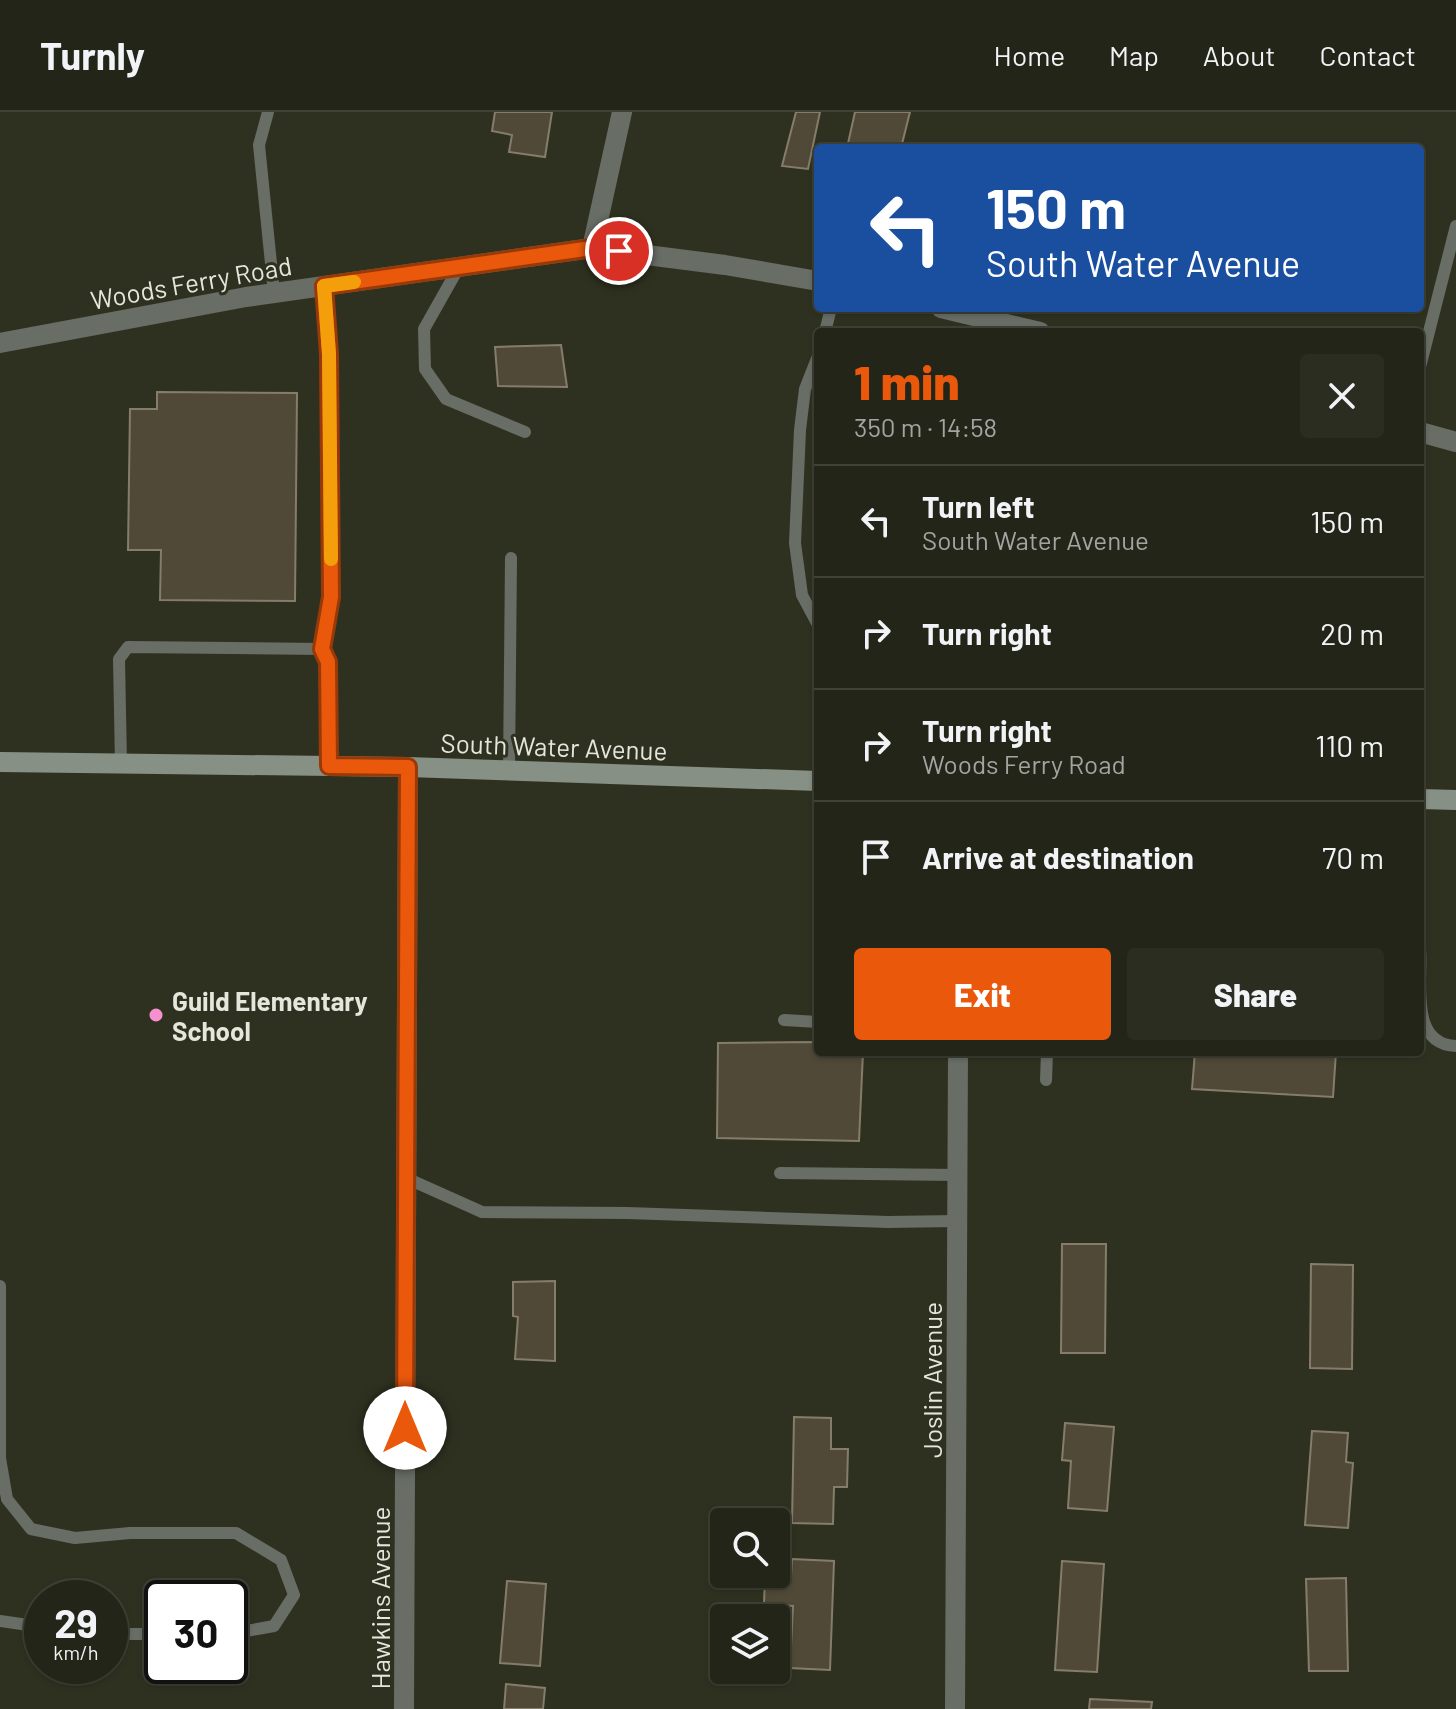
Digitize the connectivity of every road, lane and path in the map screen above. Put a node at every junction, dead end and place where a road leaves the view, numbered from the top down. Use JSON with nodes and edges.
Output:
{"nodes":[{"id":1,"x":268,"y":112,"type":"edge"},
{"id":2,"x":622,"y":112,"type":"edge"},
{"id":3,"x":1456,"y":226,"type":"edge"},
{"id":4,"x":592,"y":248,"type":"junction"},
{"id":5,"x":459,"y":267,"type":"junction"},
{"id":6,"x":814,"y":280,"type":"edge"},
{"id":7,"x":324,"y":286,"type":"junction"},
{"id":8,"x":274,"y":293,"type":"junction"},
{"id":9,"x":958,"y":312,"type":"edge"},
{"id":10,"x":1024,"y":328,"type":"edge"},
{"id":11,"x":0,"y":343,"type":"edge"},
{"id":12,"x":1424,"y":351,"type":"edge"},
{"id":13,"x":814,"y":366,"type":"edge"},
{"id":14,"x":525,"y":432,"type":"dead end"},
{"id":15,"x":1424,"y":433,"type":"edge"},
{"id":16,"x":1456,"y":442,"type":"edge"},
{"id":17,"x":511,"y":558,"type":"dead end"},
{"id":18,"x":814,"y":618,"type":"edge"},
{"id":19,"x":322,"y":649,"type":"junction"},
{"id":20,"x":0,"y":762,"type":"edge"},
{"id":21,"x":121,"y":764,"type":"junction"},
{"id":22,"x":329,"y":766,"type":"junction"},
{"id":23,"x":408,"y":767,"type":"junction"},
{"id":24,"x":509,"y":771,"type":"junction"},
{"id":25,"x":814,"y":781,"type":"edge"},
{"id":26,"x":1424,"y":799,"type":"edge"},
{"id":27,"x":1456,"y":800,"type":"edge"},
{"id":28,"x":784,"y":1020,"type":"dead end"},
{"id":29,"x":814,"y":1022,"type":"edge"},
{"id":30,"x":1424,"y":1022,"type":"edge"},
{"id":31,"x":1456,"y":1046,"type":"edge"},
{"id":32,"x":958,"y":1056,"type":"edge"},
{"id":33,"x":1047,"y":1056,"type":"edge"},
{"id":34,"x":1046,"y":1080,"type":"dead end"},
{"id":35,"x":780,"y":1173,"type":"dead end"},
{"id":36,"x":957,"y":1175,"type":"junction"},
{"id":37,"x":406,"y":1178,"type":"junction"},
{"id":38,"x":957,"y":1221,"type":"junction"},
{"id":39,"x":0,"y":1286,"type":"edge"},
{"id":40,"x":0,"y":1621,"type":"edge"},
{"id":41,"x":24,"y":1624,"type":"edge"},
{"id":42,"x":248,"y":1631,"type":"edge"},
{"id":43,"x":404,"y":1709,"type":"edge"},
{"id":44,"x":955,"y":1709,"type":"edge"}],
"edges":[{"from":1,"to":8,"type":"lane"},
{"from":2,"to":4,"type":"street"},
{"from":3,"to":12,"type":"lane"},
{"from":4,"to":5,"type":"street","name":"Woods Ferry Road"},
{"from":4,"to":6,"type":"street","name":"Woods Ferry Road"},
{"from":5,"to":7,"type":"street","name":"Woods Ferry Road"},
{"from":5,"to":14,"type":"lane"},
{"from":7,"to":8,"type":"street","name":"Woods Ferry Road"},
{"from":7,"to":19,"type":"lane"},
{"from":8,"to":11,"type":"street","name":"Woods Ferry Road"},
{"from":9,"to":10,"type":"street"},
{"from":13,"to":18,"type":"lane"},
{"from":15,"to":16,"type":"street"},
{"from":17,"to":24,"type":"lane"},
{"from":19,"to":21,"type":"lane"},
{"from":19,"to":22,"type":"lane"},
{"from":20,"to":21,"type":"main road","name":"South Water Avenue"},
{"from":21,"to":22,"type":"main road","name":"South Water Avenue"},
{"from":22,"to":23,"type":"main road","name":"South Water Avenue"},
{"from":23,"to":24,"type":"main road","name":"South Water Avenue"},
{"from":23,"to":37,"type":"street","name":"Hawkins Avenue"},
{"from":24,"to":25,"type":"main road","name":"South Water Avenue"},
{"from":26,"to":27,"type":"main road"},
{"from":28,"to":29,"type":"lane"},
{"from":30,"to":31,"type":"lane"},
{"from":32,"to":36,"type":"street","name":"Joslin Avenue"},
{"from":33,"to":34,"type":"lane"},
{"from":35,"to":36,"type":"lane"},
{"from":36,"to":38,"type":"street","name":"Joslin Avenue"},
{"from":37,"to":38,"type":"lane"},
{"from":37,"to":43,"type":"street","name":"Hawkins Avenue"},
{"from":38,"to":44,"type":"street","name":"Joslin Avenue"},
{"from":39,"to":42,"type":"lane"},
{"from":40,"to":41,"type":"lane"}]}
